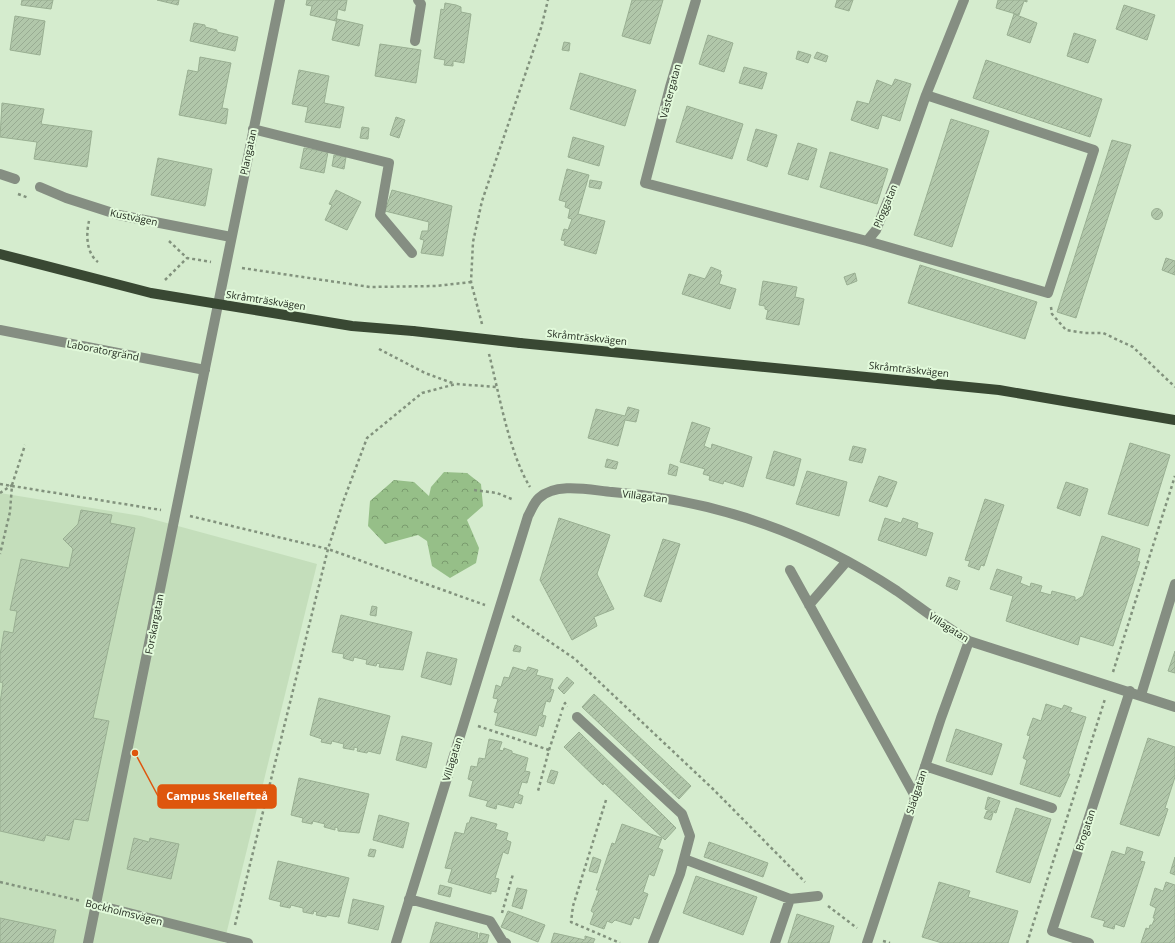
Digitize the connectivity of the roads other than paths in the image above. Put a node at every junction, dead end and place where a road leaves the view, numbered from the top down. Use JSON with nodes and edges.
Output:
{"nodes":[{"id":1,"x":280,"y":0,"type":"edge"},
{"id":2,"x":418,"y":0,"type":"edge"},
{"id":3,"x":696,"y":0,"type":"edge"},
{"id":4,"x":964,"y":0,"type":"edge"},
{"id":5,"x":415,"y":41,"type":"dead end"},
{"id":6,"x":926,"y":95,"type":"junction"},
{"id":7,"x":253,"y":129,"type":"junction"},
{"id":8,"x":0,"y":174,"type":"edge"},
{"id":9,"x":15,"y":179,"type":"dead end"},
{"id":10,"x":40,"y":187,"type":"dead end"},
{"id":11,"x":231,"y":237,"type":"junction"},
{"id":12,"x":867,"y":241,"type":"junction"},
{"id":13,"x":412,"y":253,"type":"dead end"},
{"id":14,"x":0,"y":254,"type":"edge"},
{"id":15,"x":216,"y":304,"type":"junction"},
{"id":16,"x":0,"y":330,"type":"edge"},
{"id":17,"x":206,"y":370,"type":"junction"},
{"id":18,"x":1175,"y":420,"type":"edge"},
{"id":19,"x":847,"y":561,"type":"junction"},
{"id":20,"x":790,"y":570,"type":"dead end"},
{"id":21,"x":1175,"y":584,"type":"edge"},
{"id":22,"x":809,"y":605,"type":"junction"},
{"id":23,"x":969,"y":641,"type":"junction"},
{"id":24,"x":1130,"y":691,"type":"junction"},
{"id":25,"x":1141,"y":695,"type":"junction"},
{"id":26,"x":1175,"y":706,"type":"edge"},
{"id":27,"x":577,"y":717,"type":"road end"},
{"id":28,"x":925,"y":766,"type":"junction"},
{"id":29,"x":915,"y":796,"type":"junction"},
{"id":30,"x":1052,"y":808,"type":"dead end"},
{"id":31,"x":684,"y":859,"type":"junction"},
{"id":32,"x":818,"y":896,"type":"road end"},
{"id":33,"x":409,"y":899,"type":"junction"},
{"id":34,"x":790,"y":899,"type":"junction"},
{"id":35,"x":97,"y":905,"type":"junction"},
{"id":36,"x":868,"y":940,"type":"edge"},
{"id":37,"x":231,"y":941,"type":"edge"},
{"id":38,"x":88,"y":943,"type":"edge"},
{"id":39,"x":248,"y":943,"type":"edge"},
{"id":40,"x":396,"y":943,"type":"edge"},
{"id":41,"x":506,"y":943,"type":"edge"},
{"id":42,"x":654,"y":943,"type":"edge"},
{"id":43,"x":775,"y":943,"type":"edge"},
{"id":44,"x":1089,"y":943,"type":"edge"}],
"edges":[{"from":1,"to":7,"type":"street","name":"Plangatan"},
{"from":2,"to":5,"type":"street"},
{"from":3,"to":12,"type":"street","name":"Västergatan"},
{"from":4,"to":6,"type":"street","name":"Ploggatan"},
{"from":6,"to":12,"type":"street","name":"Ploggatan"},
{"from":6,"to":12,"type":"street"},
{"from":7,"to":11,"type":"street","name":"Plangatan"},
{"from":7,"to":13,"type":"street"},
{"from":8,"to":9,"type":"street"},
{"from":10,"to":11,"type":"street","name":"Kustvägen"},
{"from":11,"to":15,"type":"street","name":"Plangatan"},
{"from":14,"to":15,"type":"main road","name":"Skråmträskvägen"},
{"from":15,"to":17,"type":"street","name":"Forskargatan"},
{"from":15,"to":18,"type":"main road","name":"Skråmträskvägen","bridge":true},
{"from":16,"to":17,"type":"street","name":"Laboratorgränd"},
{"from":17,"to":35,"type":"street","name":"Forskargatan"},
{"from":19,"to":22,"type":"street"},
{"from":19,"to":23,"type":"street","name":"Villagatan"},
{"from":19,"to":33,"type":"street","name":"Villagatan"},
{"from":20,"to":22,"type":"street"},
{"from":21,"to":25,"type":"street"},
{"from":22,"to":29,"type":"street"},
{"from":23,"to":24,"type":"street","name":"Villagatan"},
{"from":23,"to":28,"type":"street","name":"Slädgatan"},
{"from":24,"to":25,"type":"street","name":"Villagatan"},
{"from":24,"to":44,"type":"street","name":"Brogatan"},
{"from":25,"to":26,"type":"street","name":"Villagatan"},
{"from":27,"to":31,"type":"street"},
{"from":28,"to":29,"type":"street","name":"Slädgatan"},
{"from":28,"to":30,"type":"street"},
{"from":29,"to":36,"type":"street","name":"Slädgatan"},
{"from":31,"to":34,"type":"street"},
{"from":31,"to":42,"type":"street"},
{"from":32,"to":34,"type":"street"},
{"from":33,"to":40,"type":"street","name":"Villagatan"},
{"from":33,"to":41,"type":"street"},
{"from":34,"to":43,"type":"street"},
{"from":35,"to":37,"type":"street","name":"Bockholmsvägen"},
{"from":35,"to":38,"type":"street","name":"Forskargatan"},
{"from":37,"to":39,"type":"street","name":"Bockholmsvägen"}]}
